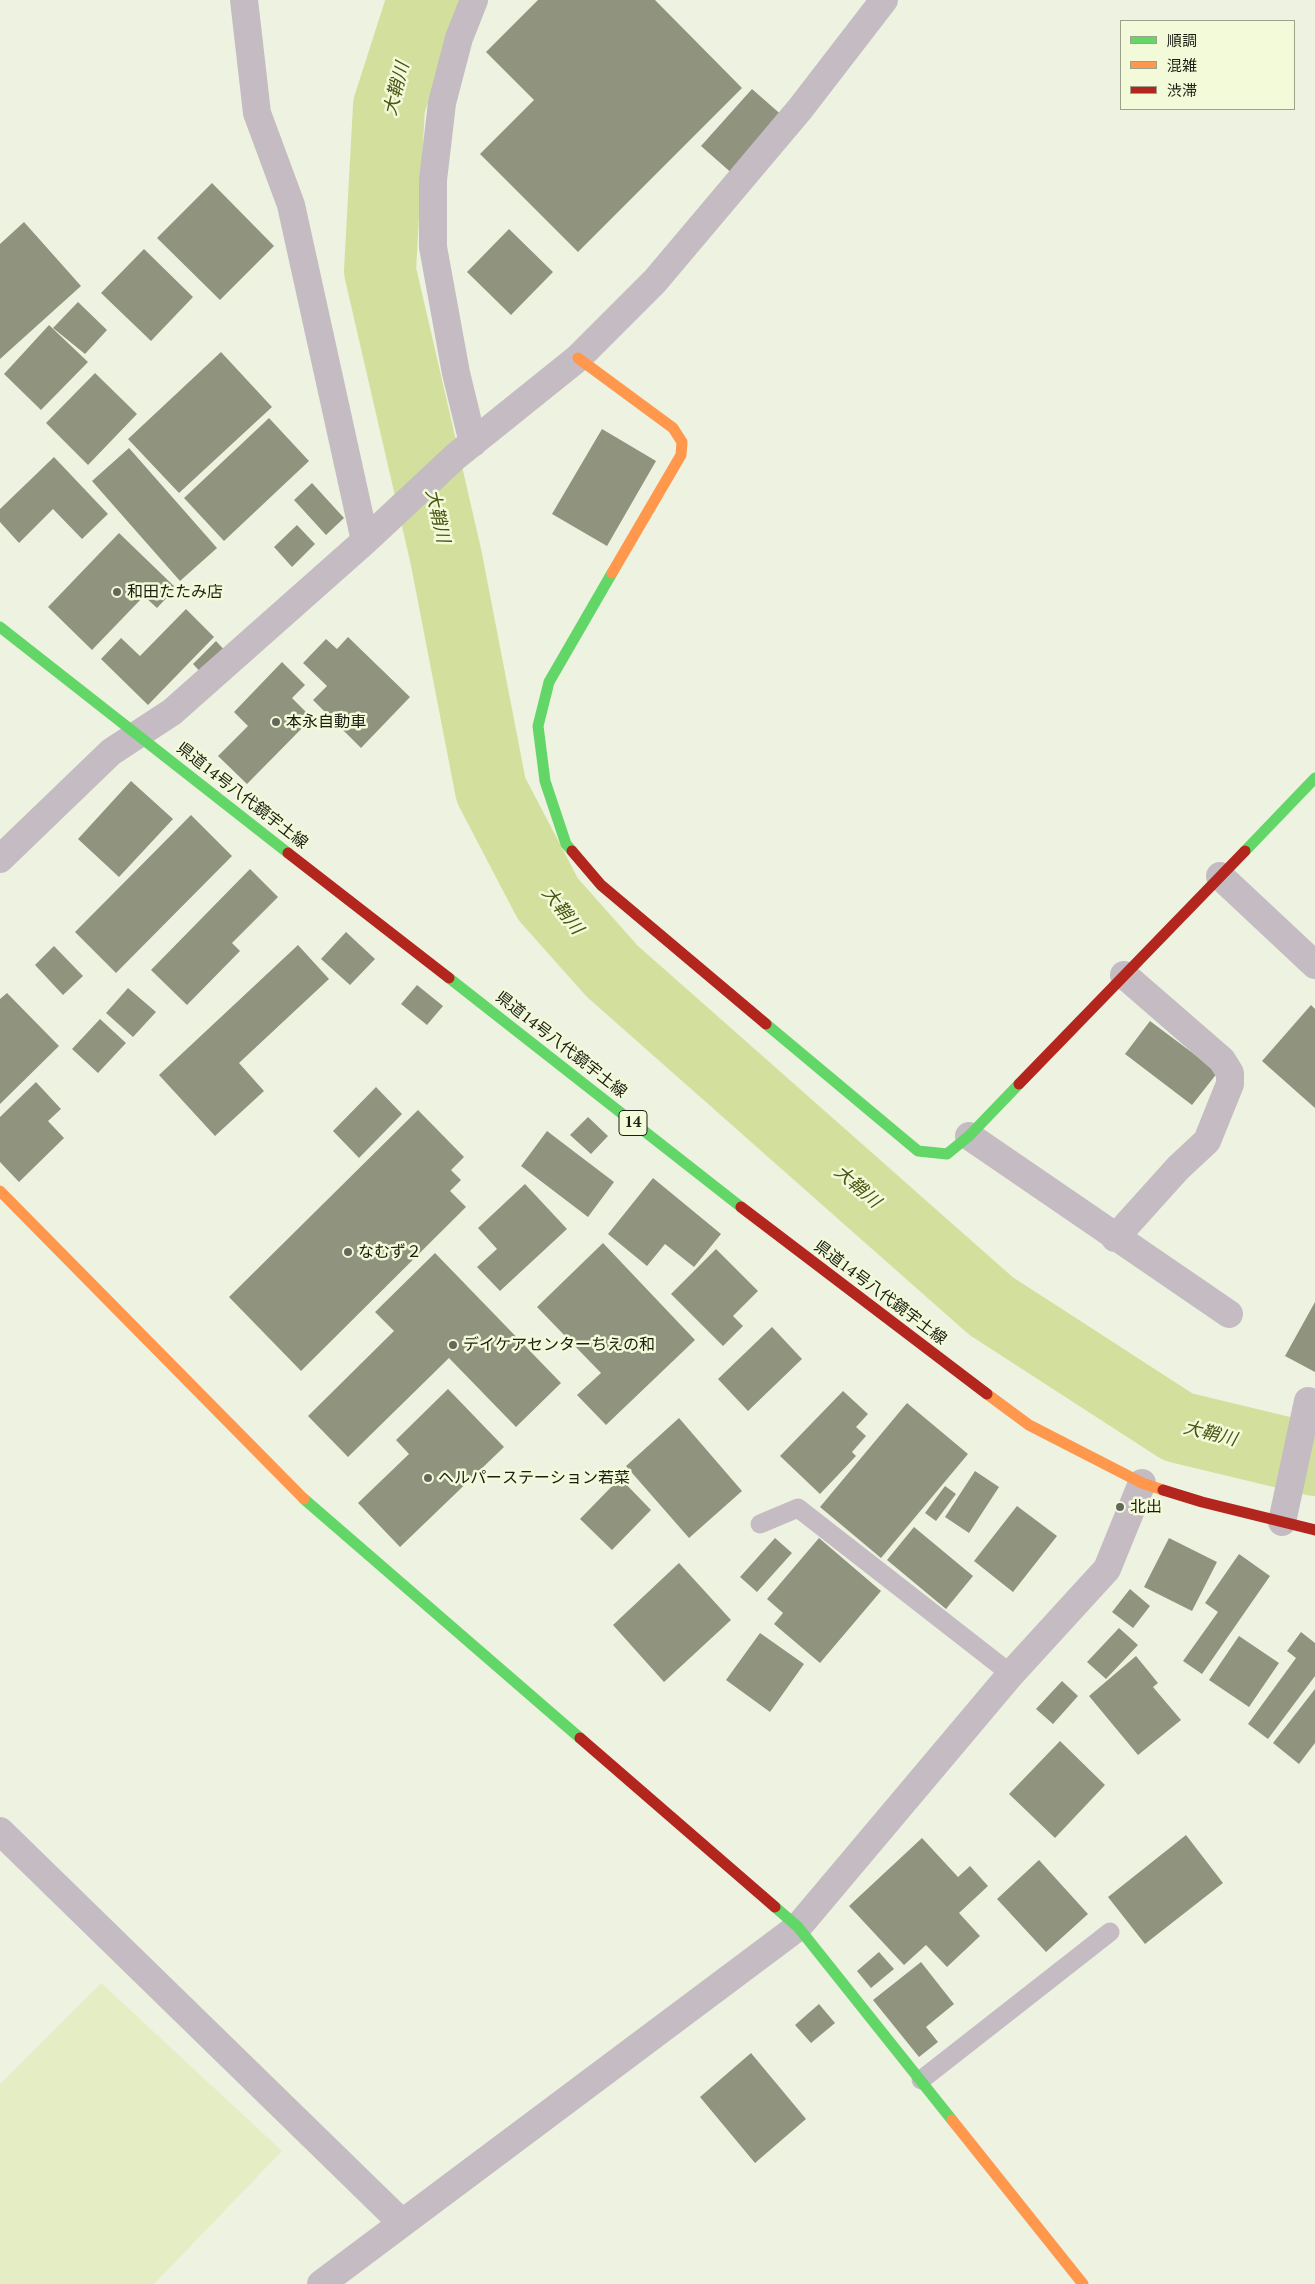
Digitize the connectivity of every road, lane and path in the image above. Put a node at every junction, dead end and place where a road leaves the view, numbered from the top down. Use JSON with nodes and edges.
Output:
{"nodes":[{"id":1,"x":244,"y":0,"type":"edge"},
{"id":2,"x":474,"y":0,"type":"edge"},
{"id":3,"x":884,"y":0,"type":"edge"},
{"id":4,"x":578,"y":358,"type":"junction"},
{"id":5,"x":465,"y":449,"type":"junction"},
{"id":6,"x":374,"y":532,"type":"junction"},
{"id":7,"x":0,"y":627,"type":"edge"},
{"id":8,"x":139,"y":736,"type":"junction"},
{"id":9,"x":1315,"y":778,"type":"edge"},
{"id":10,"x":0,"y":859,"type":"edge"},
{"id":11,"x":1220,"y":876,"type":"junction"},
{"id":12,"x":1315,"y":965,"type":"edge"},
{"id":13,"x":1124,"y":975,"type":"junction"},
{"id":14,"x":969,"y":1136,"type":"junction"},
{"id":15,"x":0,"y":1191,"type":"edge"},
{"id":16,"x":1115,"y":1238,"type":"junction"},
{"id":17,"x":1229,"y":1314,"type":"dead end"},
{"id":18,"x":1308,"y":1401,"type":"dead end"},
{"id":19,"x":1142,"y":1483,"type":"junction"},
{"id":20,"x":1282,"y":1522,"type":"junction"},
{"id":21,"x":760,"y":1524,"type":"dead end"},
{"id":22,"x":1315,"y":1530,"type":"edge"},
{"id":23,"x":1011,"y":1674,"type":"junction"},
{"id":24,"x":0,"y":1831,"type":"edge"},
{"id":25,"x":798,"y":1927,"type":"junction"},
{"id":26,"x":1110,"y":1932,"type":"dead end"},
{"id":27,"x":922,"y":2080,"type":"junction"},
{"id":28,"x":401,"y":2222,"type":"junction"},
{"id":29,"x":321,"y":2284,"type":"edge"},
{"id":30,"x":1084,"y":2284,"type":"edge"}],
"edges":[{"from":1,"to":6,"type":"street"},
{"from":2,"to":5,"type":"street"},
{"from":3,"to":4,"type":"street"},
{"from":4,"to":5,"type":"street"},
{"from":4,"to":14,"type":"street"},
{"from":5,"to":6,"type":"street"},
{"from":6,"to":8,"type":"street"},
{"from":7,"to":8,"type":"street","name":"県道14号八代鏡宇土線","number":"14"},
{"from":8,"to":10,"type":"street"},
{"from":8,"to":19,"type":"street","name":"県道14号八代鏡宇土線","number":"14"},
{"from":9,"to":11,"type":"street"},
{"from":11,"to":12,"type":"street"},
{"from":11,"to":13,"type":"street"},
{"from":13,"to":14,"type":"street"},
{"from":13,"to":16,"type":"street"},
{"from":14,"to":16,"type":"street"},
{"from":15,"to":25,"type":"street"},
{"from":16,"to":17,"type":"street"},
{"from":18,"to":20,"type":"street"},
{"from":19,"to":20,"type":"street","name":"県道14号八代鏡宇土線","number":"14"},
{"from":19,"to":23,"type":"street"},
{"from":20,"to":22,"type":"street","name":"県道14号八代鏡宇土線","number":"14"},
{"from":21,"to":23,"type":"lane"},
{"from":23,"to":25,"type":"street"},
{"from":24,"to":28,"type":"street"},
{"from":25,"to":27,"type":"street"},
{"from":25,"to":28,"type":"street"},
{"from":26,"to":27,"type":"lane"},
{"from":27,"to":30,"type":"street"},
{"from":28,"to":29,"type":"street"}]}
